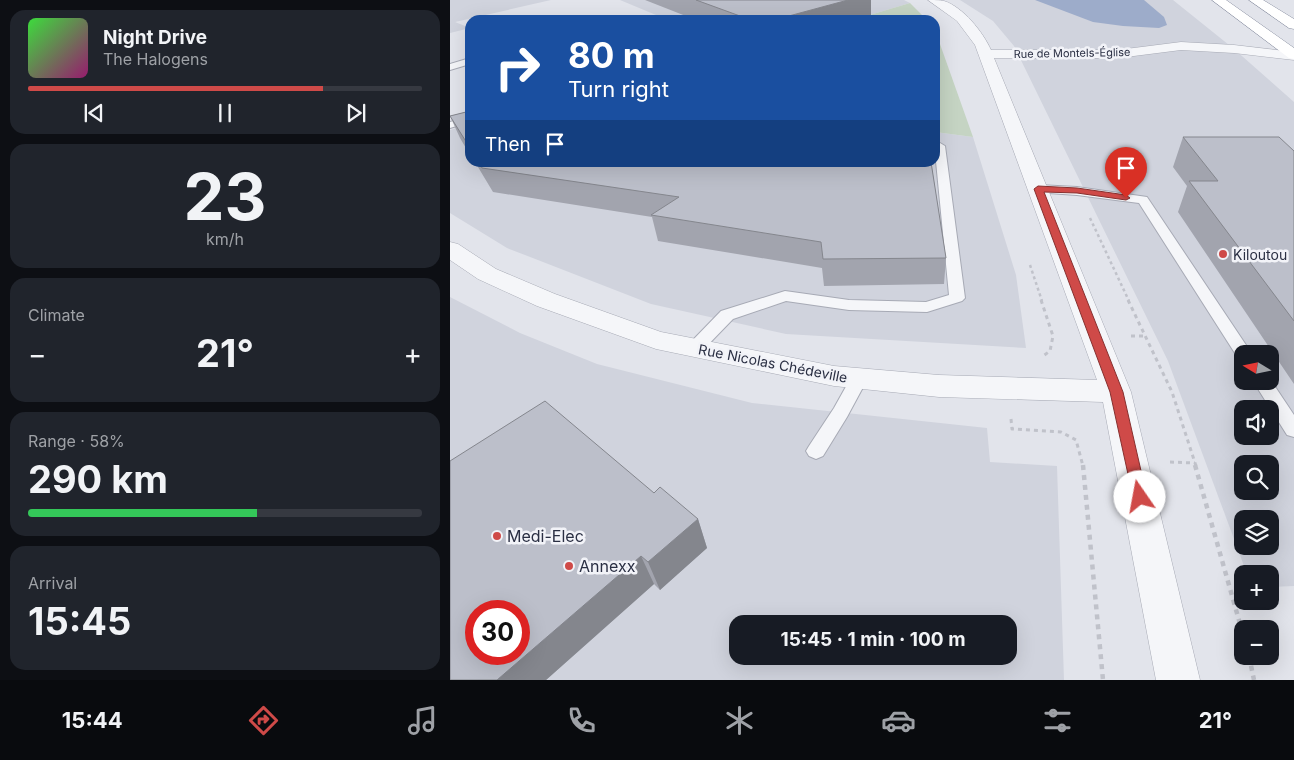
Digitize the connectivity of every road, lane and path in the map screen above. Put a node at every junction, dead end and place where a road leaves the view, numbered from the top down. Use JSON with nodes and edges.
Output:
{"nodes":[{"id":1,"x":934,"y":0,"type":"edge"},
{"id":2,"x":1218,"y":0,"type":"edge"},
{"id":3,"x":1255,"y":0,"type":"edge"},
{"id":4,"x":1294,"y":25,"type":"edge"},
{"id":5,"x":986,"y":54,"type":"junction"},
{"id":6,"x":1293,"y":54,"type":"edge"},
{"id":7,"x":465,"y":63,"type":"edge"},
{"id":8,"x":450,"y":67,"type":"edge"},
{"id":9,"x":465,"y":120,"type":"edge"},
{"id":10,"x":451,"y":124,"type":"edge"},
{"id":11,"x":940,"y":146,"type":"dead end"},
{"id":12,"x":1038,"y":189,"type":"junction"},
{"id":13,"x":1077,"y":191,"type":"junction"},
{"id":14,"x":450,"y":249,"type":"edge"},
{"id":15,"x":1238,"y":345,"type":"edge"},
{"id":16,"x":695,"y":348,"type":"junction"},
{"id":17,"x":859,"y":378,"type":"junction"},
{"id":18,"x":1268,"y":390,"type":"edge"},
{"id":19,"x":1116,"y":392,"type":"junction"},
{"id":20,"x":1294,"y":430,"type":"edge"},
{"id":21,"x":816,"y":451,"type":"dead end"},
{"id":22,"x":1239,"y":620,"type":"edge"},
{"id":23,"x":1251,"y":665,"type":"edge"},
{"id":24,"x":1178,"y":680,"type":"edge"},
{"id":25,"x":1254,"y":680,"type":"edge"}],
"edges":[{"from":1,"to":5,"type":"street"},
{"from":2,"to":6,"type":"highway"},
{"from":3,"to":4,"type":"highway"},
{"from":5,"to":6,"type":"street","name":"Rue de Montels-Église"},
{"from":5,"to":12,"type":"street"},
{"from":7,"to":8,"type":"lane"},
{"from":9,"to":10,"type":"lane"},
{"from":11,"to":16,"type":"lane"},
{"from":12,"to":13,"type":"lane"},
{"from":12,"to":19,"type":"street"},
{"from":13,"to":15,"type":"lane"},
{"from":13,"to":22,"type":"path"},
{"from":14,"to":16,"type":"street","name":"Rue Nicolas Chédeville"},
{"from":16,"to":17,"type":"street","name":"Rue Nicolas Chédeville"},
{"from":17,"to":19,"type":"street","name":"Rue Nicolas Chédeville"},
{"from":17,"to":21,"type":"lane"},
{"from":18,"to":20,"type":"lane"},
{"from":19,"to":24,"type":"street"},
{"from":23,"to":25,"type":"path"}]}
